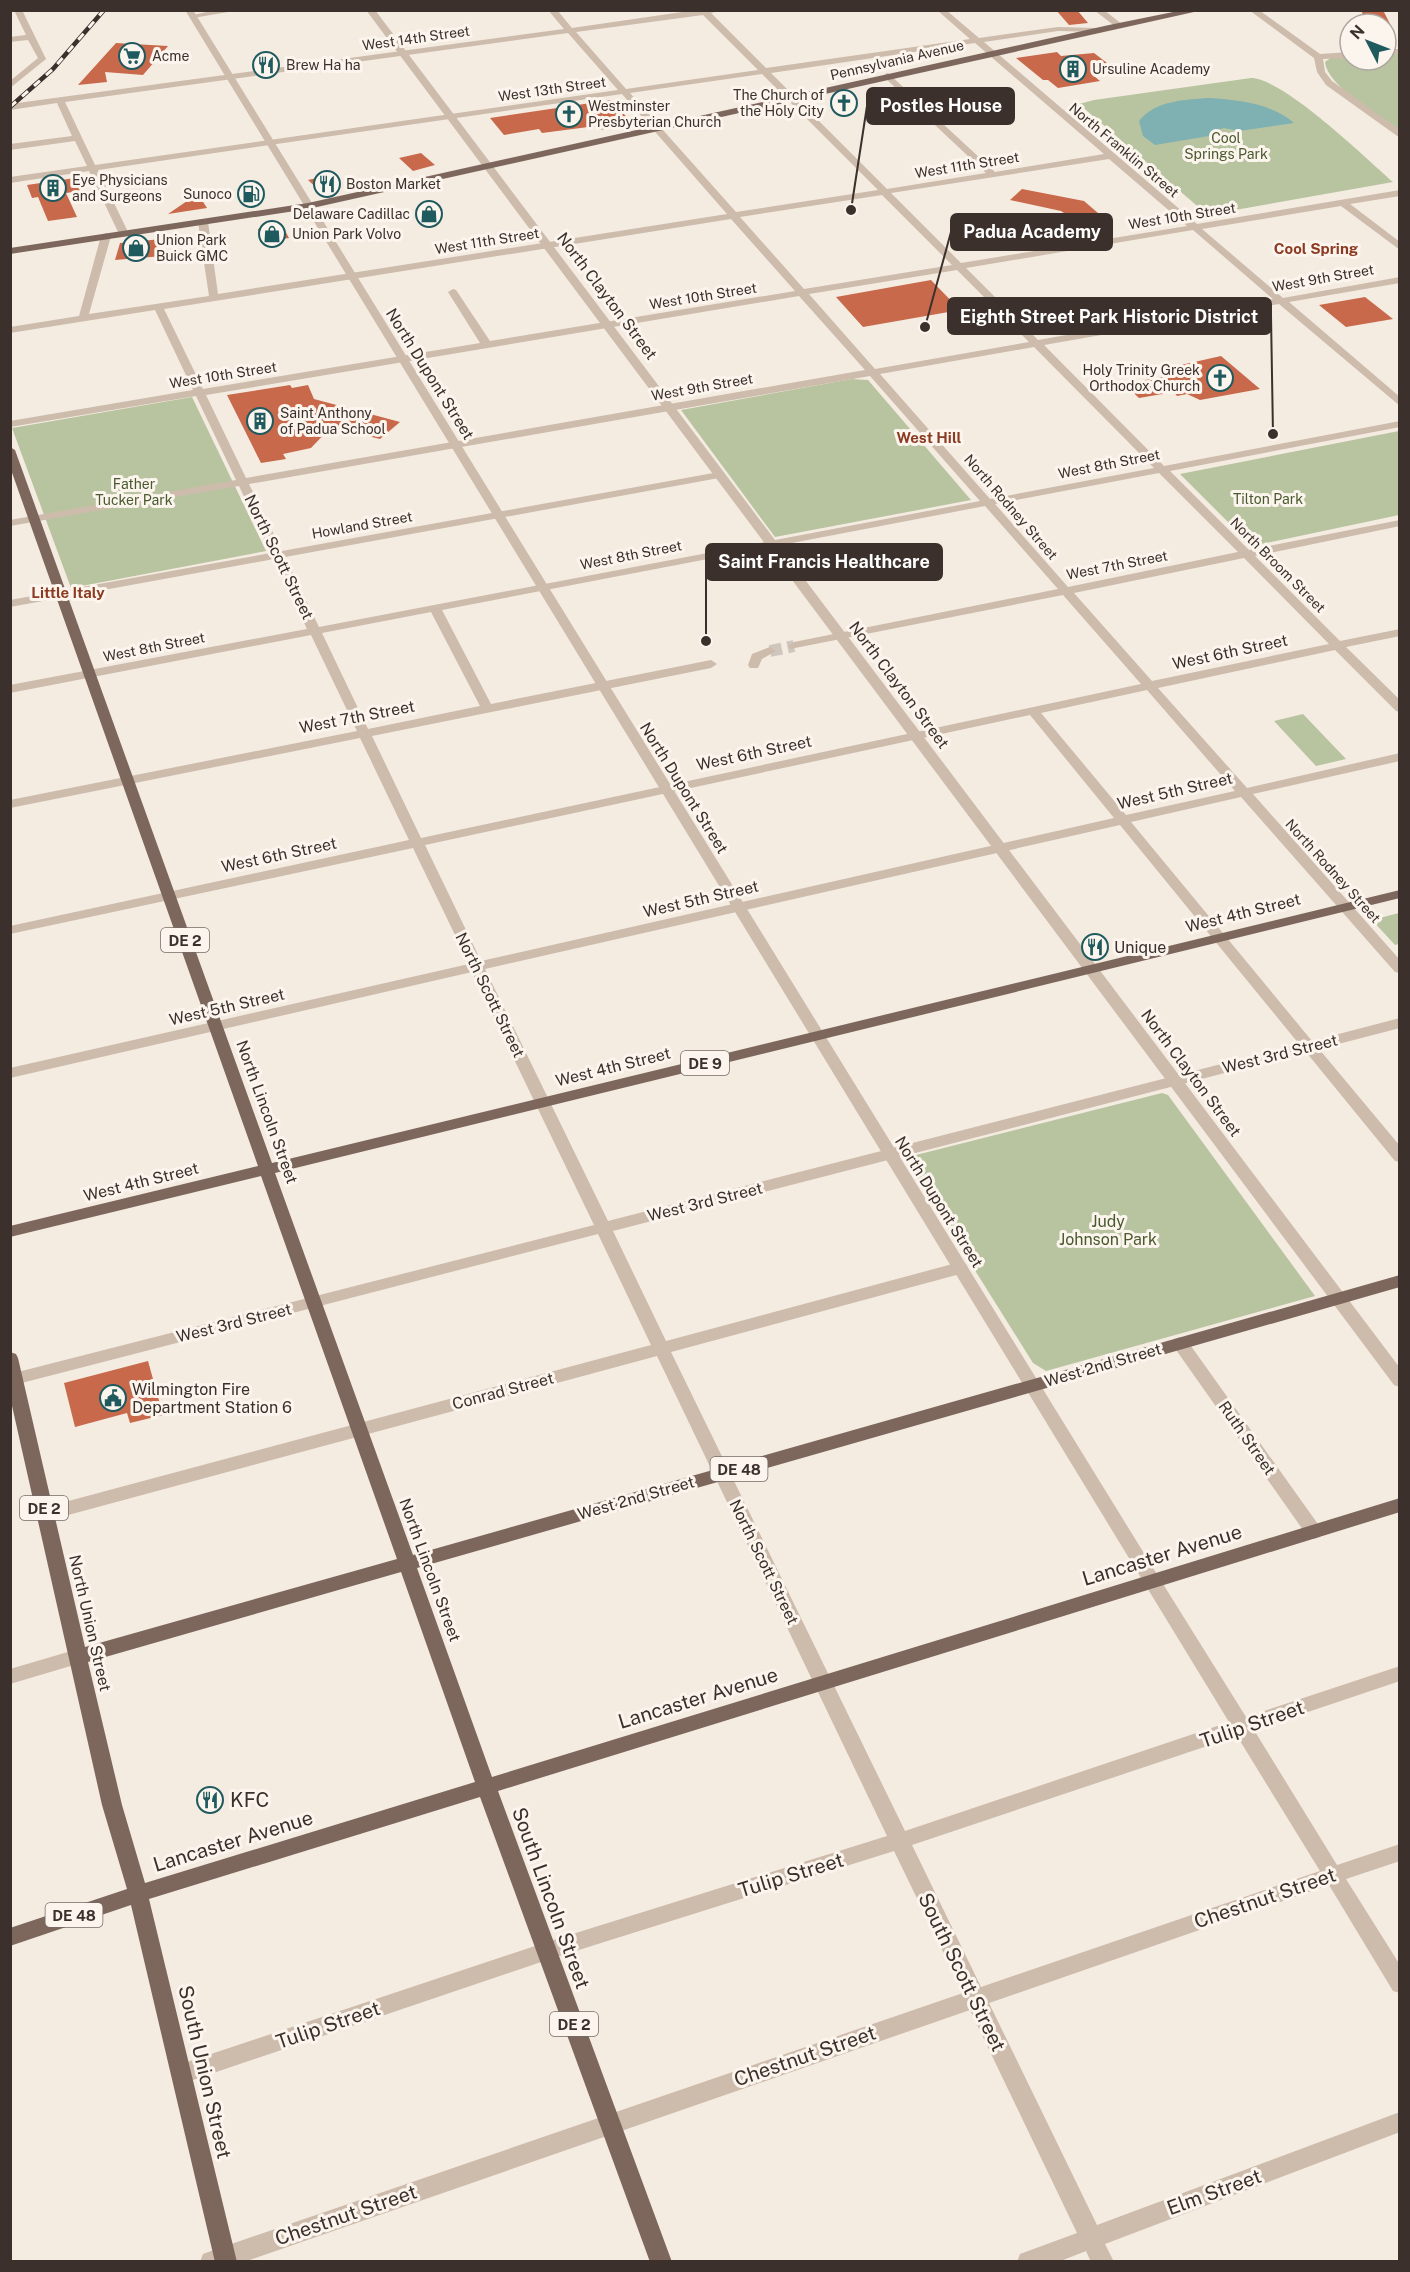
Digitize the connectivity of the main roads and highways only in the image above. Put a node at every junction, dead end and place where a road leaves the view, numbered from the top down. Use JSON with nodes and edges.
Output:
{"nodes":[{"id":1,"x":1172,"y":10,"type":"edge"},
{"id":2,"x":1199,"y":10,"type":"edge"},
{"id":3,"x":1119,"y":25,"type":"junction"},
{"id":4,"x":10,"y":251,"type":"edge"},
{"id":5,"x":10,"y":450,"type":"edge"},
{"id":6,"x":1400,"y":894,"type":"edge"},
{"id":7,"x":267,"y":1170,"type":"junction"},
{"id":8,"x":10,"y":1232,"type":"edge"},
{"id":9,"x":1400,"y":1281,"type":"edge"},
{"id":10,"x":10,"y":1358,"type":"edge"},
{"id":11,"x":13,"y":1380,"type":"edge"},
{"id":12,"x":1400,"y":1505,"type":"edge"},
{"id":13,"x":407,"y":1564,"type":"junction"},
{"id":14,"x":78,"y":1657,"type":"junction"},
{"id":15,"x":486,"y":1787,"type":"junction"},
{"id":16,"x":138,"y":1894,"type":"junction"},
{"id":17,"x":10,"y":1937,"type":"edge"},
{"id":18,"x":221,"y":2260,"type":"edge"},
{"id":19,"x":661,"y":2262,"type":"edge"}],
"edges":[{"from":1,"to":3,"type":"main road","name":"Pennsylvania Avenue"},
{"from":2,"to":3,"type":"main road","name":"Pennsylvania Avenue"},
{"from":3,"to":4,"type":"main road","name":"Pennsylvania Avenue"},
{"from":5,"to":7,"type":"main road","name":"North Lincoln Street","number":"DE 2"},
{"from":6,"to":7,"type":"main road","name":"West 4th Street","number":"DE 9"},
{"from":7,"to":8,"type":"main road","name":"West 4th Street","number":"DE 9"},
{"from":7,"to":13,"type":"main road","name":"North Lincoln Street","number":"DE 2"},
{"from":9,"to":13,"type":"main road","name":"West 2nd Street","number":"DE 48"},
{"from":10,"to":11,"type":"main road","name":"North Union Street","number":"DE 2"},
{"from":11,"to":14,"type":"main road","name":"North Union Street","number":"DE 2"},
{"from":12,"to":15,"type":"main road","name":"Lancaster Avenue","number":"DE 48"},
{"from":13,"to":14,"type":"main road","name":"West 2nd Street","number":"DE 48"},
{"from":13,"to":15,"type":"main road","name":"North Lincoln Street","number":"DE 2"},
{"from":14,"to":16,"type":"main road","name":"North Union Street","number":"DE 2"},
{"from":15,"to":16,"type":"main road","name":"Lancaster Avenue","number":"DE 48"},
{"from":15,"to":19,"type":"main road","name":"South Lincoln Street","number":"DE 2"},
{"from":16,"to":17,"type":"main road","name":"Lancaster Avenue","number":"DE 48"},
{"from":16,"to":18,"type":"main road","name":"South Union Street","number":"DE 2"}]}
